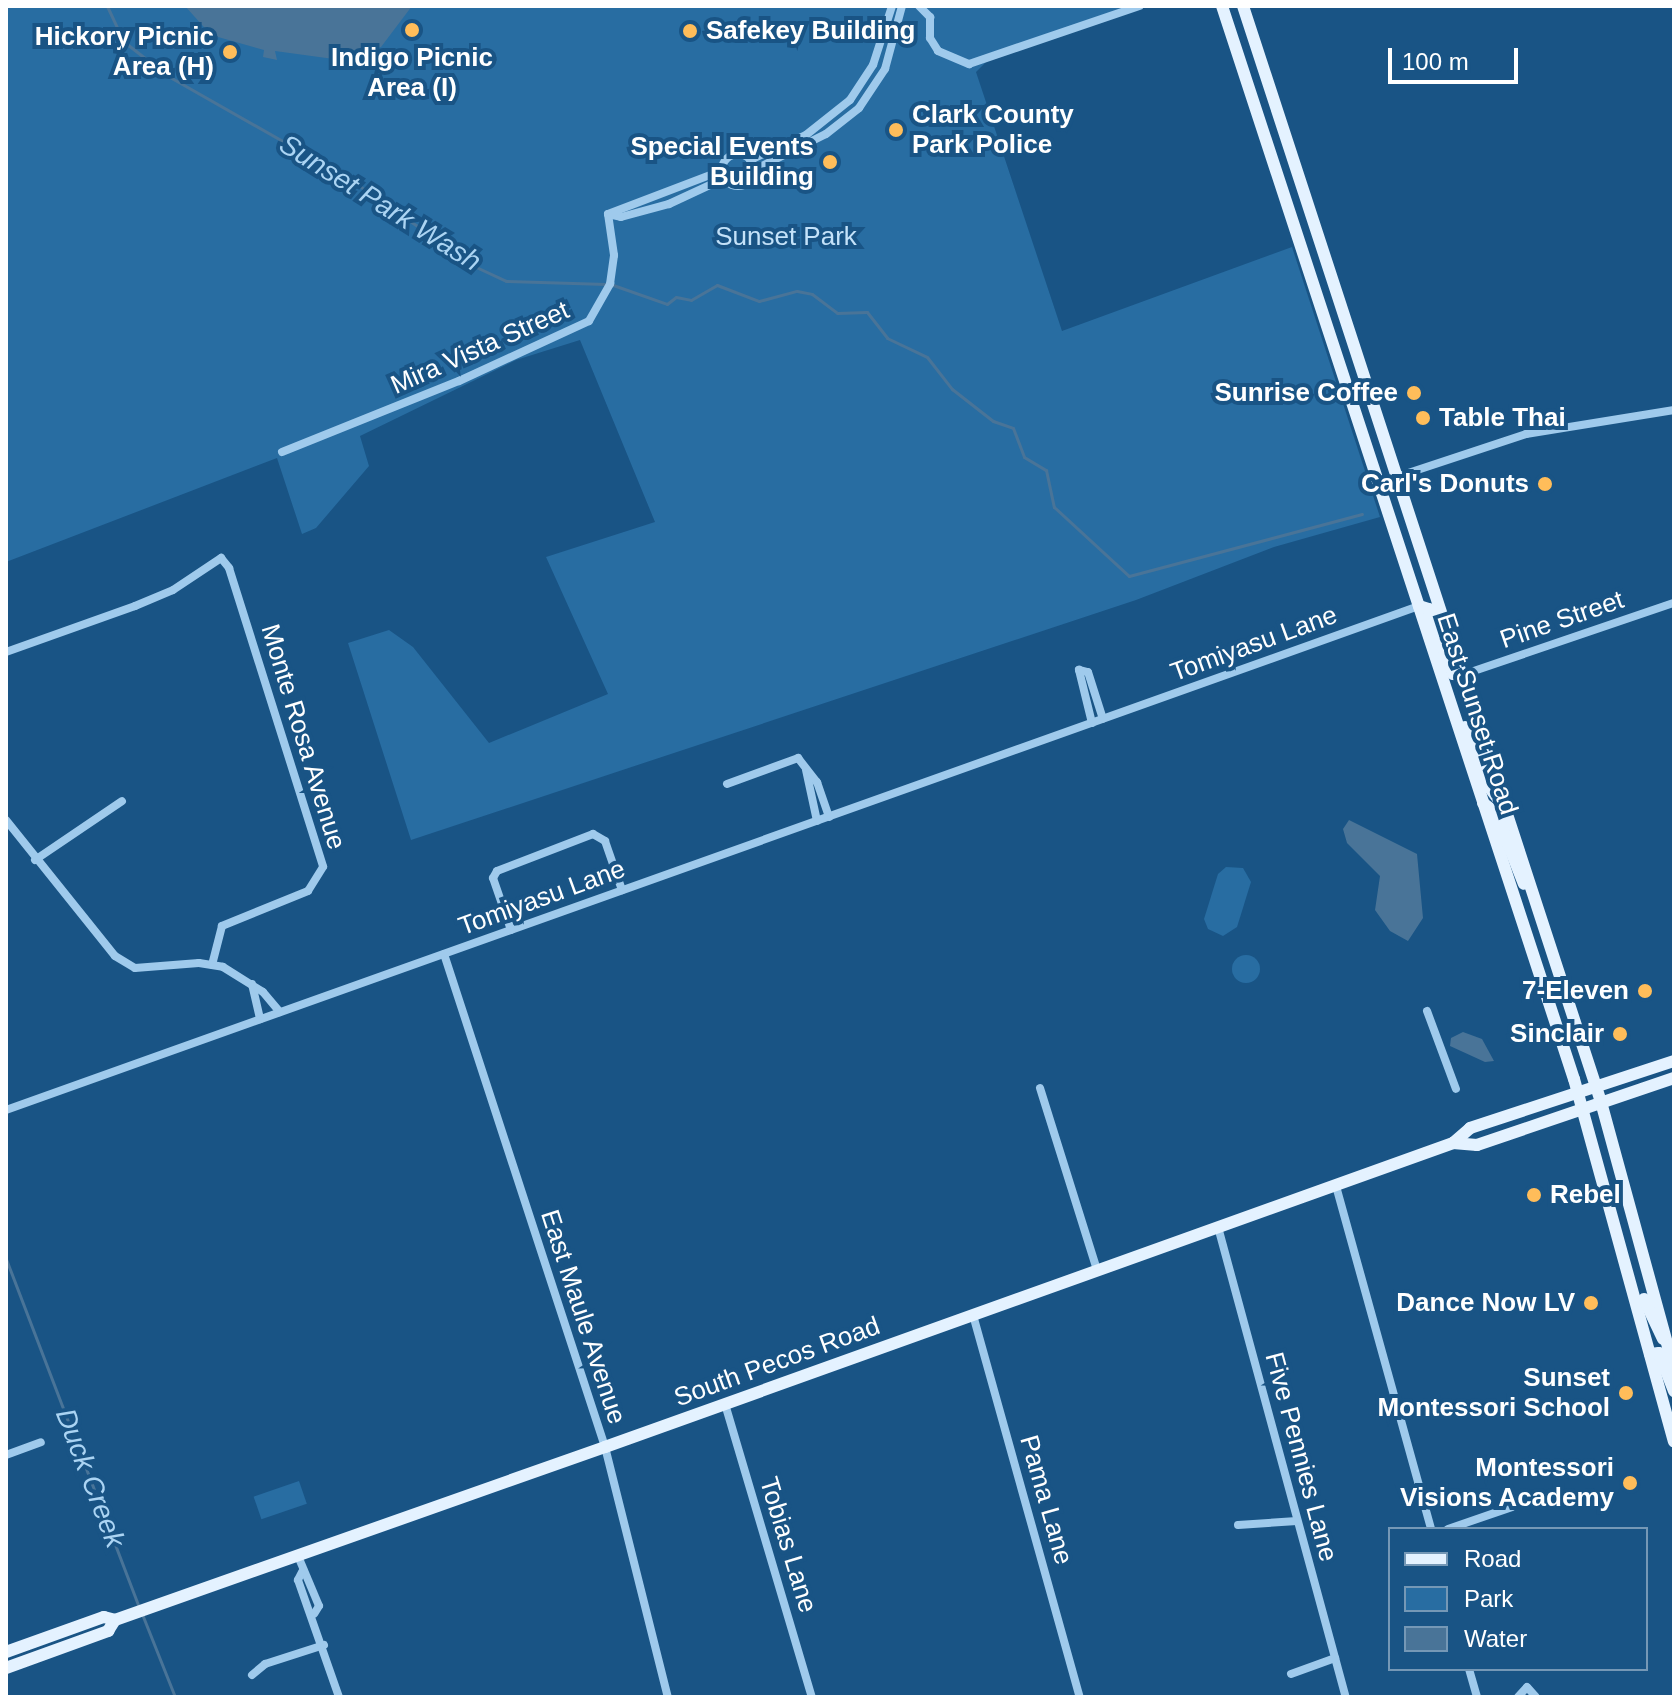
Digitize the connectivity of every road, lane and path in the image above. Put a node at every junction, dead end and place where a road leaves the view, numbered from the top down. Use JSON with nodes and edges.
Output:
{"nodes":[{"id":1,"x":892,"y":6,"type":"edge"},
{"id":2,"x":902,"y":6,"type":"edge"},
{"id":3,"x":919,"y":6,"type":"edge"},
{"id":4,"x":1139,"y":6,"type":"edge"},
{"id":5,"x":1222,"y":6,"type":"edge"},
{"id":6,"x":1243,"y":6,"type":"edge"},
{"id":7,"x":750,"y":160,"type":"junction"},
{"id":8,"x":754,"y":170,"type":"junction"},
{"id":9,"x":724,"y":174,"type":"junction"},
{"id":10,"x":1336,"y":290,"type":"junction"},
{"id":11,"x":1317,"y":296,"type":"junction"},
{"id":12,"x":1674,"y":410,"type":"edge"},
{"id":13,"x":282,"y":452,"type":"dead end"},
{"id":14,"x":1397,"y":477,"type":"junction"},
{"id":15,"x":1378,"y":483,"type":"junction"},
{"id":16,"x":1674,"y":603,"type":"edge"},
{"id":17,"x":1419,"y":606,"type":"junction"},
{"id":18,"x":6,"y":652,"type":"edge"},
{"id":19,"x":1462,"y":675,"type":"junction"},
{"id":20,"x":1443,"y":681,"type":"junction"},
{"id":21,"x":1103,"y":719,"type":"junction"},
{"id":22,"x":1092,"y":723,"type":"junction"},
{"id":23,"x":806,"y":769,"type":"junction"},
{"id":24,"x":727,"y":784,"type":"dead end"},
{"id":25,"x":1502,"y":797,"type":"junction"},
{"id":26,"x":122,"y":801,"type":"dead end"},
{"id":27,"x":1483,"y":803,"type":"junction"},
{"id":28,"x":829,"y":817,"type":"junction"},
{"id":29,"x":6,"y":820,"type":"edge"},
{"id":30,"x":817,"y":821,"type":"junction"},
{"id":31,"x":35,"y":860,"type":"junction"},
{"id":32,"x":622,"y":890,"type":"junction"},
{"id":33,"x":1535,"y":899,"type":"junction"},
{"id":34,"x":511,"y":930,"type":"junction"},
{"id":35,"x":444,"y":954,"type":"junction"},
{"id":36,"x":212,"y":965,"type":"junction"},
{"id":37,"x":252,"y":984,"type":"junction"},
{"id":38,"x":1427,"y":1011,"type":"dead end"},
{"id":39,"x":280,"y":1012,"type":"junction"},
{"id":40,"x":260,"y":1019,"type":"junction"},
{"id":41,"x":1674,"y":1061,"type":"edge"},
{"id":42,"x":1674,"y":1078,"type":"edge"},
{"id":43,"x":1596,"y":1087,"type":"junction"},
{"id":44,"x":1040,"y":1088,"type":"dead end"},
{"id":45,"x":1456,"y":1089,"type":"dead end"},
{"id":46,"x":1578,"y":1093,"type":"junction"},
{"id":47,"x":1601,"y":1102,"type":"junction"},
{"id":48,"x":1583,"y":1108,"type":"junction"},
{"id":49,"x":6,"y":1110,"type":"edge"},
{"id":50,"x":1453,"y":1143,"type":"junction"},
{"id":51,"x":1336,"y":1186,"type":"junction"},
{"id":52,"x":1218,"y":1227,"type":"junction"},
{"id":53,"x":1097,"y":1270,"type":"junction"},
{"id":54,"x":1627,"y":1270,"type":"junction"},
{"id":55,"x":973,"y":1315,"type":"junction"},
{"id":56,"x":1666,"y":1339,"type":"junction"},
{"id":57,"x":1650,"y":1354,"type":"junction"},
{"id":58,"x":1674,"y":1369,"type":"edge"},
{"id":59,"x":1674,"y":1391,"type":"edge"},
{"id":60,"x":725,"y":1404,"type":"junction"},
{"id":61,"x":1674,"y":1441,"type":"edge"},
{"id":62,"x":41,"y":1442,"type":"dead end"},
{"id":63,"x":605,"y":1447,"type":"junction"},
{"id":64,"x":6,"y":1455,"type":"edge"},
{"id":65,"x":1512,"y":1507,"type":"dead end"},
{"id":66,"x":1297,"y":1521,"type":"junction"},
{"id":67,"x":1238,"y":1525,"type":"dead end"},
{"id":68,"x":1430,"y":1527,"type":"edge"},
{"id":69,"x":1454,"y":1527,"type":"edge"},
{"id":70,"x":298,"y":1556,"type":"junction"},
{"id":71,"x":118,"y":1621,"type":"junction"},
{"id":72,"x":324,"y":1645,"type":"junction"},
{"id":73,"x":6,"y":1652,"type":"edge"},
{"id":74,"x":1335,"y":1658,"type":"junction"},
{"id":75,"x":6,"y":1668,"type":"edge"},
{"id":76,"x":1470,"y":1671,"type":"edge"},
{"id":77,"x":1291,"y":1674,"type":"dead end"},
{"id":78,"x":252,"y":1675,"type":"dead end"},
{"id":79,"x":339,"y":1697,"type":"edge"},
{"id":80,"x":668,"y":1697,"type":"edge"},
{"id":81,"x":812,"y":1697,"type":"edge"},
{"id":82,"x":1080,"y":1697,"type":"edge"},
{"id":83,"x":1346,"y":1697,"type":"edge"},
{"id":84,"x":1477,"y":1697,"type":"edge"},
{"id":85,"x":1518,"y":1697,"type":"edge"},
{"id":86,"x":1536,"y":1697,"type":"edge"}],
"edges":[{"from":1,"to":7,"type":"street","name":"Mira Vista Street"},
{"from":2,"to":8,"type":"street","name":"Mira Vista Street"},
{"from":3,"to":4,"type":"street"},
{"from":5,"to":11,"type":"main road","name":"East Sunset Road"},
{"from":6,"to":10,"type":"main road","name":"East Sunset Road"},
{"from":7,"to":8,"type":"street"},
{"from":7,"to":9,"type":"street","name":"Mira Vista Street"},
{"from":8,"to":9,"type":"street","name":"Mira Vista Street"},
{"from":9,"to":13,"type":"street","name":"Mira Vista Street"},
{"from":10,"to":11,"type":"main road"},
{"from":10,"to":14,"type":"main road","name":"East Sunset Road"},
{"from":11,"to":15,"type":"main road","name":"East Sunset Road"},
{"from":12,"to":14,"type":"street"},
{"from":14,"to":15,"type":"street"},
{"from":14,"to":19,"type":"main road","name":"East Sunset Road"},
{"from":15,"to":17,"type":"main road","name":"East Sunset Road"},
{"from":16,"to":19,"type":"street","name":"Pine Street"},
{"from":17,"to":19,"type":"main road"},
{"from":17,"to":20,"type":"main road","name":"East Sunset Road"},
{"from":17,"to":21,"type":"street","name":"Tomiyasu Lane"},
{"from":18,"to":36,"type":"street","name":"Monte Rosa Avenue"},
{"from":19,"to":25,"type":"main road","name":"East Sunset Road"},
{"from":20,"to":25,"type":"main road"},
{"from":20,"to":27,"type":"main road","name":"East Sunset Road"},
{"from":21,"to":22,"type":"street","name":"Tomiyasu Lane"},
{"from":21,"to":22,"type":"street"},
{"from":22,"to":28,"type":"street","name":"Tomiyasu Lane"},
{"from":23,"to":24,"type":"street"},
{"from":23,"to":28,"type":"street"},
{"from":23,"to":30,"type":"street"},
{"from":25,"to":33,"type":"main road","name":"East Sunset Road"},
{"from":26,"to":31,"type":"street"},
{"from":27,"to":33,"type":"main road"},
{"from":27,"to":46,"type":"main road","name":"East Sunset Road"},
{"from":28,"to":30,"type":"street","name":"Tomiyasu Lane"},
{"from":29,"to":31,"type":"street"},
{"from":30,"to":32,"type":"street","name":"Tomiyasu Lane"},
{"from":31,"to":36,"type":"street"},
{"from":32,"to":34,"type":"street","name":"Tomiyasu Lane"},
{"from":32,"to":34,"type":"street"},
{"from":33,"to":43,"type":"main road","name":"East Sunset Road"},
{"from":34,"to":35,"type":"street","name":"Tomiyasu Lane"},
{"from":35,"to":39,"type":"street","name":"Tomiyasu Lane"},
{"from":35,"to":63,"type":"street","name":"East Maule Avenue"},
{"from":36,"to":37,"type":"street"},
{"from":37,"to":39,"type":"street"},
{"from":37,"to":40,"type":"street"},
{"from":38,"to":45,"type":"street"},
{"from":39,"to":40,"type":"street","name":"Tomiyasu Lane"},
{"from":40,"to":49,"type":"street","name":"Tomiyasu Lane"},
{"from":41,"to":43,"type":"main road","name":"South Pecos Road"},
{"from":42,"to":47,"type":"main road","name":"South Pecos Road"},
{"from":43,"to":46,"type":"main road","name":"South Pecos Road"},
{"from":43,"to":47,"type":"main road","name":"East Sunset Road"},
{"from":44,"to":53,"type":"street"},
{"from":46,"to":48,"type":"main road","name":"East Sunset Road"},
{"from":46,"to":50,"type":"main road","name":"South Pecos Road"},
{"from":47,"to":48,"type":"main road","name":"South Pecos Road"},
{"from":47,"to":56,"type":"main road","name":"East Sunset Road"},
{"from":48,"to":50,"type":"main road","name":"South Pecos Road"},
{"from":48,"to":54,"type":"main road","name":"East Sunset Road"},
{"from":50,"to":51,"type":"main road","name":"South Pecos Road"},
{"from":51,"to":52,"type":"main road","name":"South Pecos Road"},
{"from":51,"to":68,"type":"street"},
{"from":52,"to":53,"type":"main road","name":"South Pecos Road"},
{"from":52,"to":66,"type":"street","name":"Five Pennies Lane"},
{"from":53,"to":55,"type":"main road","name":"South Pecos Road"},
{"from":54,"to":56,"type":"main road"},
{"from":54,"to":57,"type":"main road","name":"East Sunset Road"},
{"from":55,"to":60,"type":"main road","name":"South Pecos Road"},
{"from":55,"to":82,"type":"street","name":"Pama Lane"},
{"from":56,"to":58,"type":"main road","name":"East Sunset Road"},
{"from":57,"to":59,"type":"main road"},
{"from":57,"to":61,"type":"main road","name":"East Sunset Road"},
{"from":60,"to":63,"type":"main road","name":"South Pecos Road"},
{"from":60,"to":81,"type":"street","name":"Tobias Lane"},
{"from":62,"to":64,"type":"street"},
{"from":63,"to":70,"type":"main road","name":"South Pecos Road"},
{"from":63,"to":80,"type":"street","name":"East Maule Avenue"},
{"from":65,"to":69,"type":"street"},
{"from":66,"to":67,"type":"street"},
{"from":66,"to":74,"type":"street","name":"Five Pennies Lane"},
{"from":70,"to":71,"type":"main road","name":"South Pecos Road"},
{"from":70,"to":72,"type":"street"},
{"from":71,"to":73,"type":"main road","name":"South Pecos Road"},
{"from":71,"to":75,"type":"main road"},
{"from":72,"to":78,"type":"street"},
{"from":72,"to":79,"type":"street"},
{"from":74,"to":77,"type":"street"},
{"from":74,"to":83,"type":"street","name":"Five Pennies Lane"},
{"from":76,"to":84,"type":"street"},
{"from":85,"to":86,"type":"street"}]}
